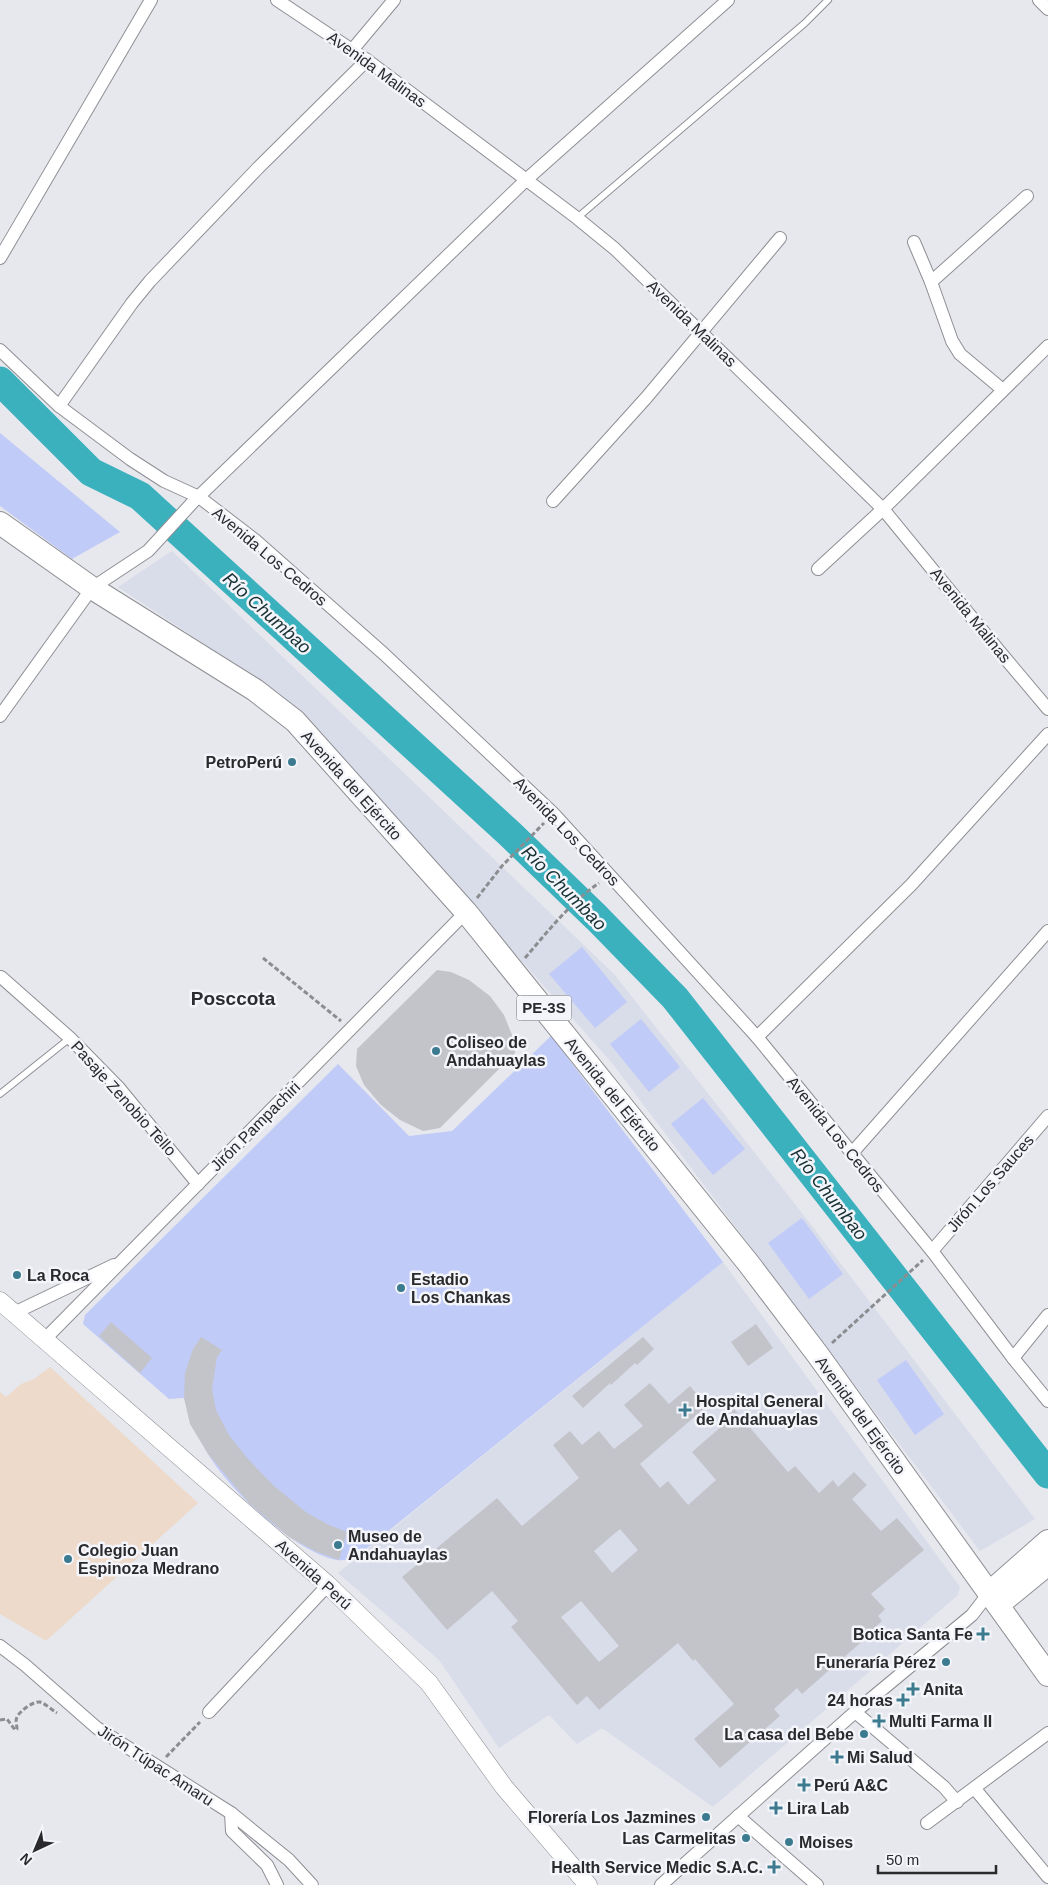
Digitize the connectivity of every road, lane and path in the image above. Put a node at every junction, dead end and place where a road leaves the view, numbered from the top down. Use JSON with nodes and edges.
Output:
{"nodes":[{"id":1,"x":151,"y":0,"type":"edge"},
{"id":2,"x":277,"y":0,"type":"edge"},
{"id":3,"x":394,"y":0,"type":"edge"},
{"id":4,"x":728,"y":0,"type":"edge"},
{"id":5,"x":828,"y":0,"type":"edge"},
{"id":6,"x":1039,"y":0,"type":"edge"},
{"id":7,"x":1048,"y":9,"type":"edge"},
{"id":8,"x":353,"y":50,"type":"junction"},
{"id":9,"x":367,"y":60,"type":"junction"},
{"id":10,"x":526,"y":180,"type":"junction"},
{"id":11,"x":1026,"y":196,"type":"dead end"},
{"id":12,"x":577,"y":218,"type":"junction"},
{"id":13,"x":780,"y":238,"type":"dead end"},
{"id":14,"x":914,"y":242,"type":"dead end"},
{"id":15,"x":0,"y":258,"type":"edge"},
{"id":16,"x":931,"y":282,"type":"junction"},
{"id":17,"x":702,"y":332,"type":"junction"},
{"id":18,"x":1048,"y":346,"type":"edge"},
{"id":19,"x":0,"y":350,"type":"edge"},
{"id":20,"x":1003,"y":390,"type":"junction"},
{"id":21,"x":59,"y":406,"type":"junction"},
{"id":22,"x":196,"y":500,"type":"junction"},
{"id":23,"x":553,"y":501,"type":"dead end"},
{"id":24,"x":883,"y":509,"type":"junction"},
{"id":25,"x":0,"y":523,"type":"edge"},
{"id":26,"x":818,"y":569,"type":"dead end"},
{"id":27,"x":92,"y":588,"type":"junction"},
{"id":28,"x":1048,"y":709,"type":"edge"},
{"id":29,"x":0,"y":716,"type":"edge"},
{"id":30,"x":1048,"y":734,"type":"edge"},
{"id":31,"x":553,"y":814,"type":"junction"},
{"id":32,"x":585,"y":893,"type":"dead end"},
{"id":33,"x":466,"y":912,"type":"junction"},
{"id":34,"x":1048,"y":931,"type":"edge"},
{"id":35,"x":263,"y":958,"type":"dead end"},
{"id":36,"x":515,"y":971,"type":"junction"},
{"id":37,"x":1,"y":977,"type":"edge"},
{"id":38,"x":351,"y":1029,"type":"junction"},
{"id":39,"x":756,"y":1037,"type":"junction"},
{"id":40,"x":70,"y":1038,"type":"junction"},
{"id":41,"x":0,"y":1094,"type":"edge"},
{"id":42,"x":1048,"y":1116,"type":"edge"},
{"id":43,"x":852,"y":1153,"type":"junction"},
{"id":44,"x":198,"y":1184,"type":"junction"},
{"id":45,"x":932,"y":1251,"type":"junction"},
{"id":46,"x":123,"y":1260,"type":"junction"},
{"id":47,"x":914,"y":1270,"type":"dead end"},
{"id":48,"x":0,"y":1301,"type":"edge"},
{"id":49,"x":14,"y":1313,"type":"junction"},
{"id":50,"x":1048,"y":1316,"type":"edge"},
{"id":51,"x":44,"y":1340,"type":"junction"},
{"id":52,"x":818,"y":1355,"type":"junction"},
{"id":53,"x":1013,"y":1358,"type":"junction"},
{"id":54,"x":1048,"y":1401,"type":"edge"},
{"id":55,"x":1048,"y":1542,"type":"edge"},
{"id":56,"x":1048,"y":1564,"type":"edge"},
{"id":57,"x":328,"y":1585,"type":"junction"},
{"id":58,"x":993,"y":1599,"type":"junction"},
{"id":59,"x":0,"y":1646,"type":"edge"},
{"id":60,"x":1048,"y":1675,"type":"edge"},
{"id":61,"x":209,"y":1712,"type":"joint"},
{"id":62,"x":855,"y":1712,"type":"junction"},
{"id":63,"x":62,"y":1717,"type":"dead end"},
{"id":64,"x":0,"y":1720,"type":"edge"},
{"id":65,"x":1048,"y":1733,"type":"edge"},
{"id":66,"x":158,"y":1766,"type":"junction"},
{"id":67,"x":975,"y":1789,"type":"junction"},
{"id":68,"x":956,"y":1802,"type":"junction"},
{"id":69,"x":231,"y":1813,"type":"junction"},
{"id":70,"x":738,"y":1816,"type":"junction"},
{"id":71,"x":928,"y":1824,"type":"dead end"},
{"id":72,"x":1048,"y":1877,"type":"edge"},
{"id":73,"x":277,"y":1885,"type":"edge"},
{"id":74,"x":312,"y":1885,"type":"edge"},
{"id":75,"x":588,"y":1885,"type":"edge"},
{"id":76,"x":661,"y":1885,"type":"edge"},
{"id":77,"x":817,"y":1885,"type":"edge"}],
"edges":[{"from":1,"to":15,"type":"street"},
{"from":2,"to":8,"type":"street","name":"Avenida Malinas"},
{"from":3,"to":8,"type":"street"},
{"from":4,"to":10,"type":"street"},
{"from":5,"to":12,"type":"lane"},
{"from":6,"to":7,"type":"street"},
{"from":8,"to":9,"type":"street","name":"Avenida Malinas"},
{"from":9,"to":10,"type":"street","name":"Avenida Malinas"},
{"from":9,"to":21,"type":"street"},
{"from":10,"to":12,"type":"street","name":"Avenida Malinas"},
{"from":10,"to":22,"type":"street"},
{"from":11,"to":16,"type":"street"},
{"from":12,"to":17,"type":"street","name":"Avenida Malinas"},
{"from":13,"to":17,"type":"street"},
{"from":14,"to":16,"type":"street"},
{"from":16,"to":20,"type":"street"},
{"from":17,"to":23,"type":"street"},
{"from":17,"to":24,"type":"street","name":"Avenida Malinas"},
{"from":18,"to":20,"type":"street"},
{"from":19,"to":21,"type":"street","name":"Avenida Los Cedros"},
{"from":20,"to":24,"type":"street"},
{"from":21,"to":22,"type":"street","name":"Avenida Los Cedros"},
{"from":22,"to":27,"type":"street"},
{"from":22,"to":31,"type":"street","name":"Avenida Los Cedros"},
{"from":24,"to":26,"type":"street"},
{"from":24,"to":28,"type":"street","name":"Avenida Malinas"},
{"from":25,"to":27,"type":"highway","name":"Avenida del Ejército","number":"PE-3S"},
{"from":27,"to":29,"type":"street"},
{"from":27,"to":33,"type":"highway","name":"Avenida del Ejército","number":"PE-3S"},
{"from":30,"to":39,"type":"street"},
{"from":31,"to":33,"type":"path"},
{"from":31,"to":39,"type":"street","name":"Avenida Los Cedros"},
{"from":32,"to":36,"type":"path"},
{"from":33,"to":36,"type":"highway","name":"Avenida del Ejército","number":"PE-3S"},
{"from":33,"to":38,"type":"street","name":"Jirón Pampachiri"},
{"from":34,"to":43,"type":"street"},
{"from":35,"to":38,"type":"path"},
{"from":36,"to":52,"type":"highway","name":"Avenida del Ejército","number":"PE-3S"},
{"from":37,"to":40,"type":"street","name":"Pasaje Zenobio Tello"},
{"from":38,"to":44,"type":"street","name":"Jirón Pampachiri"},
{"from":39,"to":43,"type":"street","name":"Avenida Los Cedros"},
{"from":40,"to":41,"type":"lane"},
{"from":40,"to":44,"type":"street","name":"Pasaje Zenobio Tello"},
{"from":42,"to":45,"type":"street","name":"Jirón Los Sauces"},
{"from":43,"to":45,"type":"street","name":"Avenida Los Cedros"},
{"from":44,"to":46,"type":"street","name":"Jirón Pampachiri"},
{"from":45,"to":53,"type":"street","name":"Avenida Los Cedros"},
{"from":46,"to":49,"type":"street"},
{"from":46,"to":51,"type":"street","name":"Jirón Pampachiri"},
{"from":47,"to":52,"type":"path"},
{"from":48,"to":49,"type":"street","name":"Avenida Perú"},
{"from":49,"to":51,"type":"street","name":"Avenida Perú"},
{"from":50,"to":53,"type":"street"},
{"from":51,"to":57,"type":"street","name":"Avenida Perú"},
{"from":52,"to":58,"type":"highway","name":"Avenida del Ejército","number":"PE-3S"},
{"from":53,"to":54,"type":"street","name":"Avenida Los Cedros"},
{"from":55,"to":58,"type":"highway"},
{"from":56,"to":58,"type":"highway"},
{"from":57,"to":61,"type":"street"},
{"from":57,"to":75,"type":"street","name":"Avenida Perú"},
{"from":58,"to":60,"type":"highway","name":"Avenida del Ejército","number":"PE-3S"},
{"from":58,"to":62,"type":"street"},
{"from":59,"to":66,"type":"street","name":"Jirón Túpac Amaru"},
{"from":61,"to":66,"type":"path"},
{"from":62,"to":68,"type":"street"},
{"from":62,"to":70,"type":"street"},
{"from":63,"to":64,"type":"path"},
{"from":65,"to":67,"type":"street"},
{"from":66,"to":69,"type":"street","name":"Jirón Túpac Amaru"},
{"from":67,"to":68,"type":"street"},
{"from":67,"to":72,"type":"street"},
{"from":68,"to":71,"type":"street"},
{"from":69,"to":73,"type":"street"},
{"from":69,"to":74,"type":"street","name":"Jirón Túpac Amaru"},
{"from":70,"to":76,"type":"street"},
{"from":70,"to":77,"type":"street"}]}
